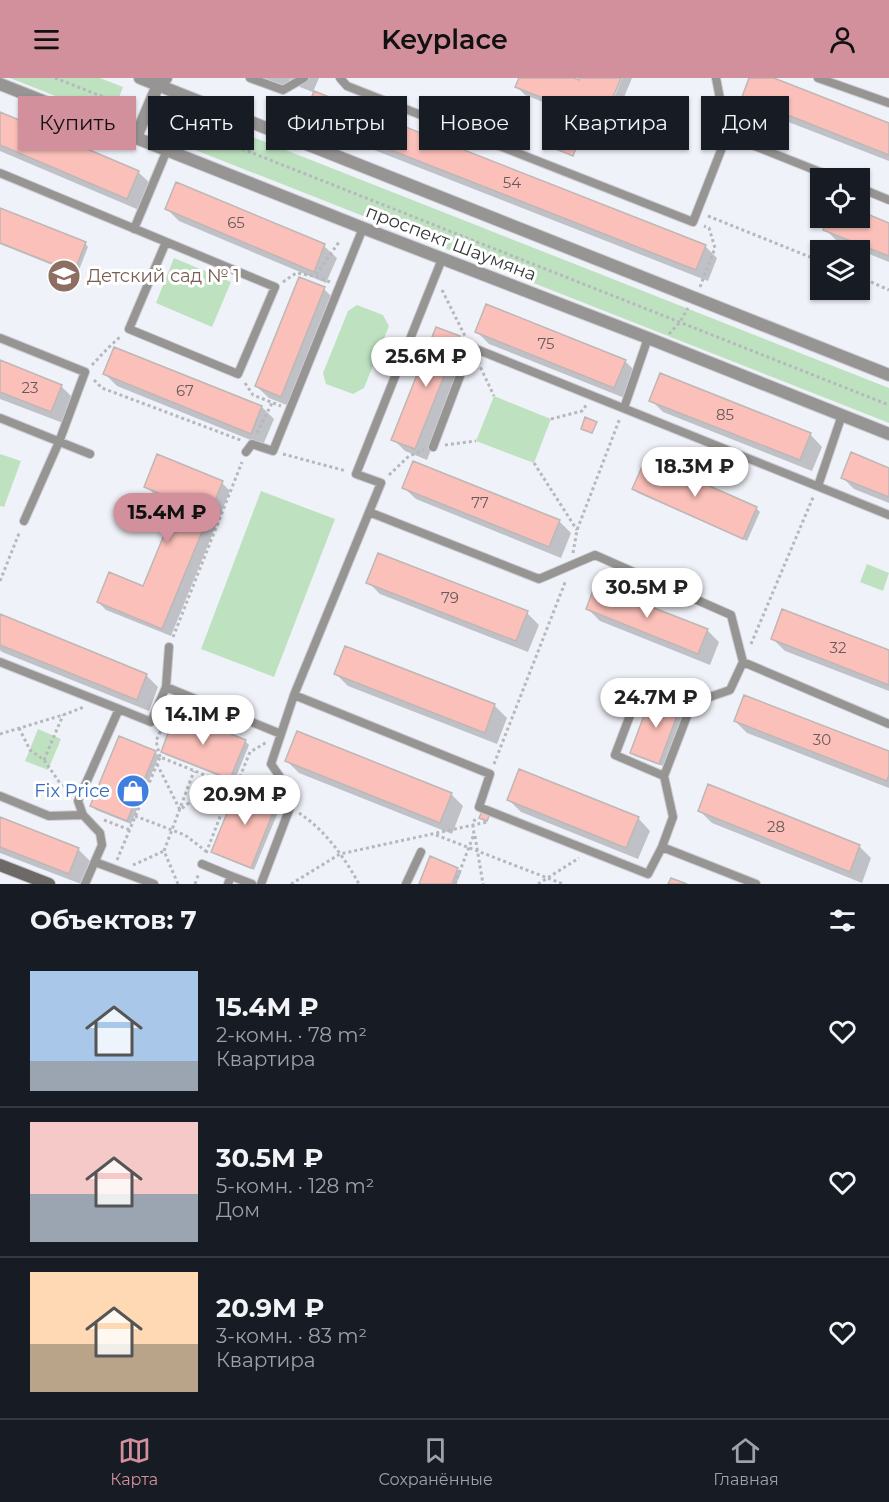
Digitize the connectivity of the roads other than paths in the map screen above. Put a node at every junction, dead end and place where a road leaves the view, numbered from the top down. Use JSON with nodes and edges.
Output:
{"nodes":[{"id":1,"x":140,"y":78,"type":"edge"},
{"id":2,"x":250,"y":78,"type":"edge"},
{"id":3,"x":304,"y":78,"type":"edge"},
{"id":4,"x":340,"y":78,"type":"edge"},
{"id":5,"x":716,"y":78,"type":"edge"},
{"id":6,"x":818,"y":78,"type":"edge"},
{"id":7,"x":162,"y":81,"type":"edge"},
{"id":8,"x":0,"y":84,"type":"edge"},
{"id":9,"x":31,"y":96,"type":"edge"},
{"id":10,"x":719,"y":96,"type":"edge"},
{"id":11,"x":889,"y":103,"type":"edge"},
{"id":12,"x":136,"y":137,"type":"joint"},
{"id":13,"x":148,"y":142,"type":"edge"},
{"id":14,"x":167,"y":150,"type":"joint"},
{"id":15,"x":721,"y":150,"type":"edge"},
{"id":16,"x":765,"y":150,"type":"edge"},
{"id":17,"x":810,"y":168,"type":"edge"},
{"id":18,"x":0,"y":173,"type":"edge"},
{"id":19,"x":870,"y":192,"type":"edge"},
{"id":20,"x":889,"y":200,"type":"edge"},
{"id":21,"x":363,"y":228,"type":"junction"},
{"id":22,"x":134,"y":229,"type":"junction"},
{"id":23,"x":166,"y":242,"type":"junction"},
{"id":24,"x":442,"y":259,"type":"junction"},
{"id":25,"x":0,"y":338,"type":"edge"},
{"id":26,"x":648,"y":338,"type":"junction"},
{"id":27,"x":889,"y":375,"type":"edge"},
{"id":28,"x":624,"y":408,"type":"junction"},
{"id":29,"x":842,"y":416,"type":"junction"},
{"id":30,"x":0,"y":418,"type":"edge"},
{"id":31,"x":889,"y":434,"type":"edge"},
{"id":32,"x":59,"y":442,"type":"junction"},
{"id":33,"x":433,"y":447,"type":"dead end"},
{"id":34,"x":246,"y":452,"type":"road end"},
{"id":35,"x":90,"y":454,"type":"dead end"},
{"id":36,"x":818,"y":486,"type":"junction"},
{"id":37,"x":369,"y":512,"type":"junction"},
{"id":38,"x":889,"y":514,"type":"edge"},
{"id":39,"x":24,"y":521,"type":"road end"},
{"id":40,"x":169,"y":647,"type":"road end"},
{"id":41,"x":0,"y":662,"type":"edge"},
{"id":42,"x":743,"y":662,"type":"junction"},
{"id":43,"x":166,"y":687,"type":"junction"},
{"id":44,"x":294,"y":695,"type":"junction"},
{"id":45,"x":692,"y":703,"type":"junction"},
{"id":46,"x":119,"y":709,"type":"junction"},
{"id":47,"x":889,"y":724,"type":"edge"},
{"id":48,"x":281,"y":734,"type":"junction"},
{"id":49,"x":664,"y":776,"type":"junction"},
{"id":50,"x":0,"y":796,"type":"edge"},
{"id":51,"x":82,"y":815,"type":"junction"},
{"id":52,"x":662,"y":847,"type":"junction"},
{"id":53,"x":421,"y":852,"type":"dead end"},
{"id":54,"x":95,"y":862,"type":"junction"},
{"id":55,"x":202,"y":864,"type":"road end"},
{"id":56,"x":0,"y":865,"type":"edge"},
{"id":57,"x":230,"y":880,"type":"edge"},
{"id":58,"x":49,"y":884,"type":"edge"},
{"id":59,"x":85,"y":884,"type":"edge"},
{"id":60,"x":154,"y":884,"type":"edge"},
{"id":61,"x":252,"y":884,"type":"edge"},
{"id":62,"x":261,"y":884,"type":"edge"},
{"id":63,"x":406,"y":884,"type":"edge"},
{"id":64,"x":756,"y":884,"type":"edge"}],
"edges":[{"from":1,"to":7,"type":"street"},
{"from":2,"to":3,"type":"lane"},
{"from":4,"to":15,"type":"lane"},
{"from":5,"to":10,"type":"lane"},
{"from":6,"to":11,"type":"lane"},
{"from":7,"to":12,"type":"street"},
{"from":7,"to":27,"type":"street"},
{"from":8,"to":9,"type":"street","name":"проспект Шаумяна"},
{"from":12,"to":13,"type":"street","name":"проспект Шаумяна"},
{"from":14,"to":21,"type":"street","name":"проспект Шаумяна"},
{"from":14,"to":22,"type":"lane"},
{"from":16,"to":17,"type":"lane"},
{"from":18,"to":22,"type":"lane"},
{"from":19,"to":20,"type":"lane"},
{"from":21,"to":24,"type":"street","name":"проспект Шаумяна"},
{"from":21,"to":34,"type":"lane"},
{"from":22,"to":23,"type":"lane"},
{"from":23,"to":23,"type":"lane"},
{"from":24,"to":26,"type":"street","name":"проспект Шаумяна"},
{"from":24,"to":37,"type":"lane"},
{"from":25,"to":32,"type":"lane"},
{"from":26,"to":28,"type":"lane"},
{"from":26,"to":29,"type":"street","name":"проспект Шаумяна"},
{"from":28,"to":33,"type":"lane"},
{"from":28,"to":36,"type":"lane"},
{"from":29,"to":31,"type":"street","name":"проспект Шаумяна"},
{"from":29,"to":36,"type":"lane"},
{"from":30,"to":32,"type":"lane"},
{"from":32,"to":35,"type":"lane"},
{"from":32,"to":39,"type":"lane"},
{"from":36,"to":38,"type":"lane"},
{"from":37,"to":42,"type":"lane"},
{"from":37,"to":44,"type":"lane"},
{"from":40,"to":43,"type":"lane"},
{"from":41,"to":46,"type":"lane"},
{"from":42,"to":45,"type":"lane"},
{"from":42,"to":47,"type":"lane"},
{"from":43,"to":46,"type":"lane"},
{"from":43,"to":48,"type":"lane"},
{"from":44,"to":48,"type":"lane"},
{"from":44,"to":52,"type":"lane"},
{"from":45,"to":49,"type":"lane"},
{"from":45,"to":49,"type":"lane"},
{"from":46,"to":51,"type":"lane"},
{"from":48,"to":62,"type":"lane"},
{"from":49,"to":52,"type":"lane"},
{"from":50,"to":51,"type":"lane"},
{"from":51,"to":54,"type":"lane"},
{"from":52,"to":64,"type":"lane"},
{"from":53,"to":63,"type":"lane"},
{"from":54,"to":59,"type":"lane"},
{"from":54,"to":60,"type":"lane"},
{"from":55,"to":57,"type":"lane"},
{"from":56,"to":58,"type":"main road"},
{"from":57,"to":61,"type":"lane"}]}
